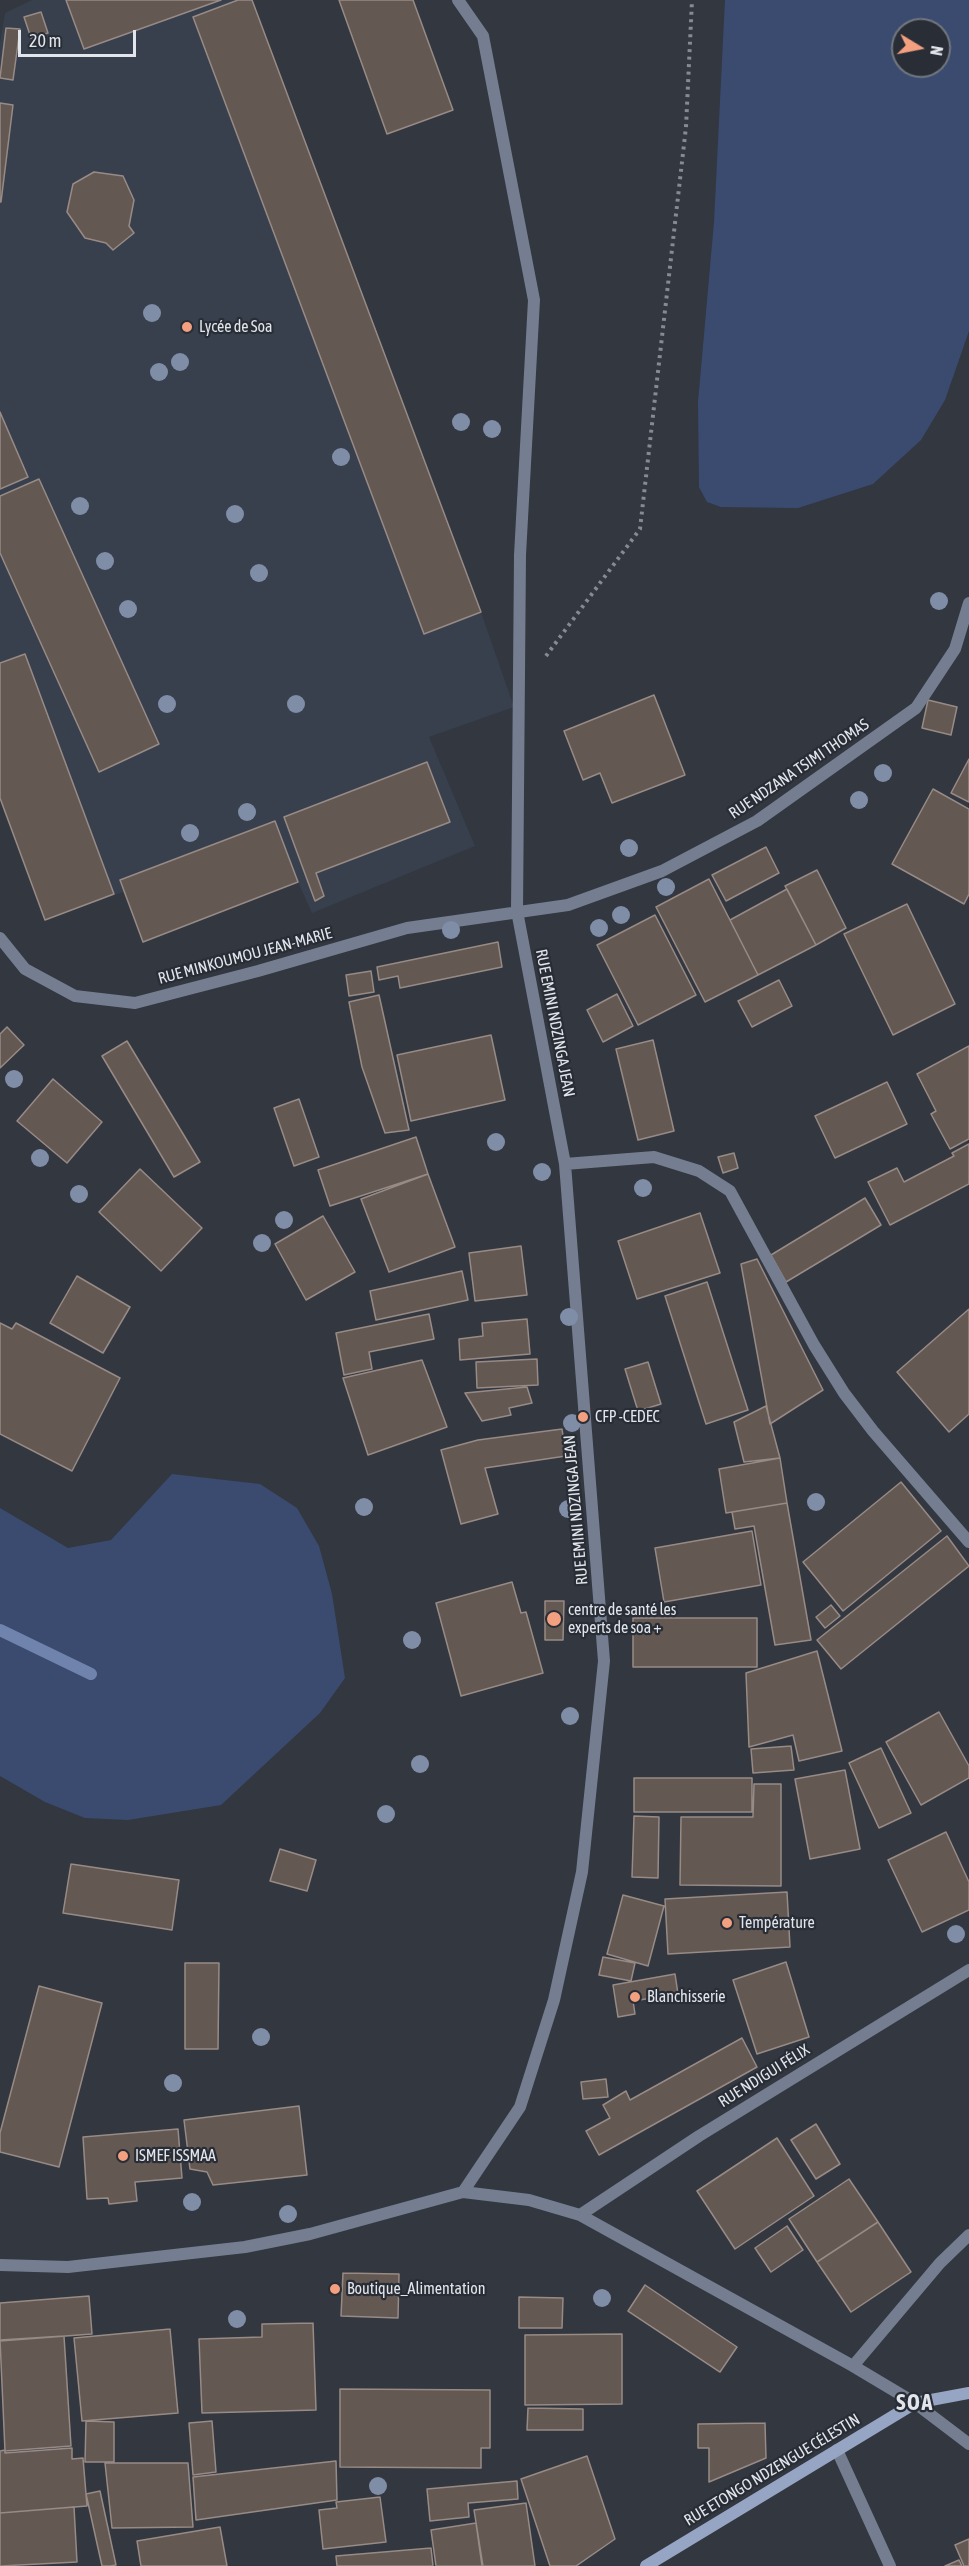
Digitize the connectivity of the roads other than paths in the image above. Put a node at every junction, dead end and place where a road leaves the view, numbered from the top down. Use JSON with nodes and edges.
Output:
{"nodes":[{"id":1,"x":458,"y":0,"type":"edge"},
{"id":2,"x":969,"y":603,"type":"edge"},
{"id":3,"x":517,"y":911,"type":"junction"},
{"id":4,"x":0,"y":938,"type":"edge"},
{"id":5,"x":565,"y":1164,"type":"junction"},
{"id":6,"x":969,"y":1542,"type":"edge"},
{"id":7,"x":969,"y":1970,"type":"edge"},
{"id":8,"x":463,"y":2192,"type":"junction"},
{"id":9,"x":580,"y":2215,"type":"junction"},
{"id":10,"x":969,"y":2235,"type":"edge"},
{"id":11,"x":0,"y":2265,"type":"edge"},
{"id":12,"x":853,"y":2366,"type":"junction"},
{"id":13,"x":969,"y":2393,"type":"edge"},
{"id":14,"x":915,"y":2403,"type":"junction"},
{"id":15,"x":969,"y":2444,"type":"edge"},
{"id":16,"x":837,"y":2450,"type":"junction"},
{"id":17,"x":646,"y":2566,"type":"edge"},
{"id":18,"x":890,"y":2566,"type":"edge"}],
"edges":[{"from":1,"to":3,"type":"street","name":"RUE EMINI NDZINGA JEAN"},
{"from":2,"to":3,"type":"street","name":"RUE NDZANA TSIMI THOMAS"},
{"from":3,"to":4,"type":"street","name":"RUE MINKOUMOU JEAN-MARIE"},
{"from":3,"to":5,"type":"street","name":"RUE EMINI NDZINGA JEAN"},
{"from":5,"to":6,"type":"street"},
{"from":5,"to":8,"type":"street","name":"RUE EMINI NDZINGA JEAN"},
{"from":7,"to":9,"type":"street","name":"RUE NDIGUI FÉLIX"},
{"from":8,"to":9,"type":"street"},
{"from":8,"to":11,"type":"street"},
{"from":9,"to":12,"type":"street"},
{"from":10,"to":12,"type":"street"},
{"from":12,"to":14,"type":"street"},
{"from":13,"to":14,"type":"street"},
{"from":14,"to":15,"type":"street"},
{"from":14,"to":16,"type":"street","name":"RUE ETONGO NDZENGUE CÉLESTIN"},
{"from":16,"to":17,"type":"street","name":"RUE ETONGO NDZENGUE CÉLESTIN"},
{"from":16,"to":18,"type":"street"}]}
